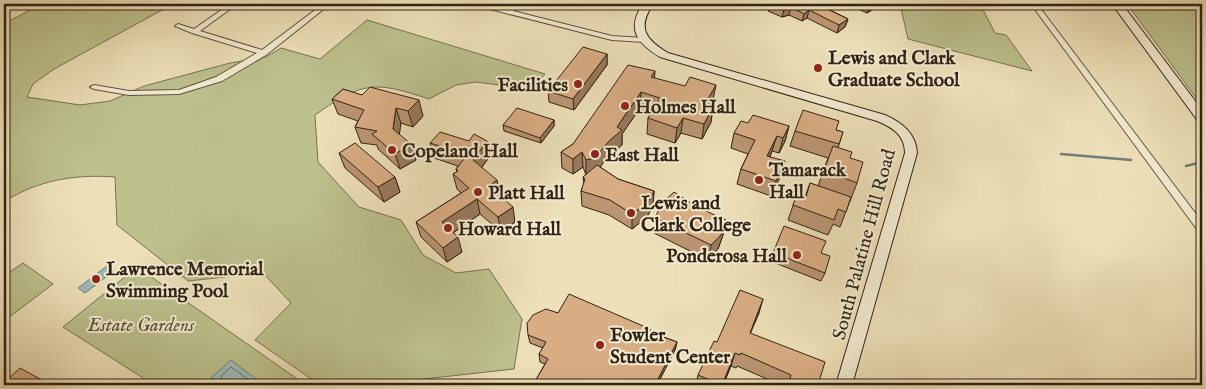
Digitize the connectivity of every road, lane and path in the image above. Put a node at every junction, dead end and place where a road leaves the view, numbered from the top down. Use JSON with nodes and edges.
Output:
{"nodes":[{"id":1,"x":234,"y":4,"type":"edge"},
{"id":2,"x":327,"y":4,"type":"edge"},
{"id":3,"x":476,"y":4,"type":"edge"},
{"id":4,"x":517,"y":4,"type":"edge"},
{"id":5,"x":648,"y":4,"type":"edge"},
{"id":6,"x":1034,"y":4,"type":"edge"},
{"id":7,"x":1118,"y":4,"type":"edge"},
{"id":8,"x":508,"y":12,"type":"junction"},
{"id":9,"x":178,"y":26,"type":"dead end"},
{"id":10,"x":194,"y":32,"type":"junction"},
{"id":11,"x":644,"y":40,"type":"junction"},
{"id":12,"x":263,"y":53,"type":"junction"},
{"id":13,"x":94,"y":87,"type":"dead end"},
{"id":14,"x":1202,"y":118,"type":"edge"},
{"id":15,"x":1202,"y":229,"type":"edge"},
{"id":16,"x":844,"y":385,"type":"edge"}],
"edges":[{"from":1,"to":10,"type":"street"},
{"from":2,"to":12,"type":"street"},
{"from":3,"to":8,"type":"street"},
{"from":4,"to":8,"type":"street"},
{"from":5,"to":11,"type":"street"},
{"from":6,"to":15,"type":"street"},
{"from":7,"to":14,"type":"street"},
{"from":8,"to":11,"type":"street"},
{"from":9,"to":10,"type":"street"},
{"from":10,"to":12,"type":"street"},
{"from":11,"to":16,"type":"street","name":"South Palatine Hill Road"},
{"from":12,"to":13,"type":"street"}]}
